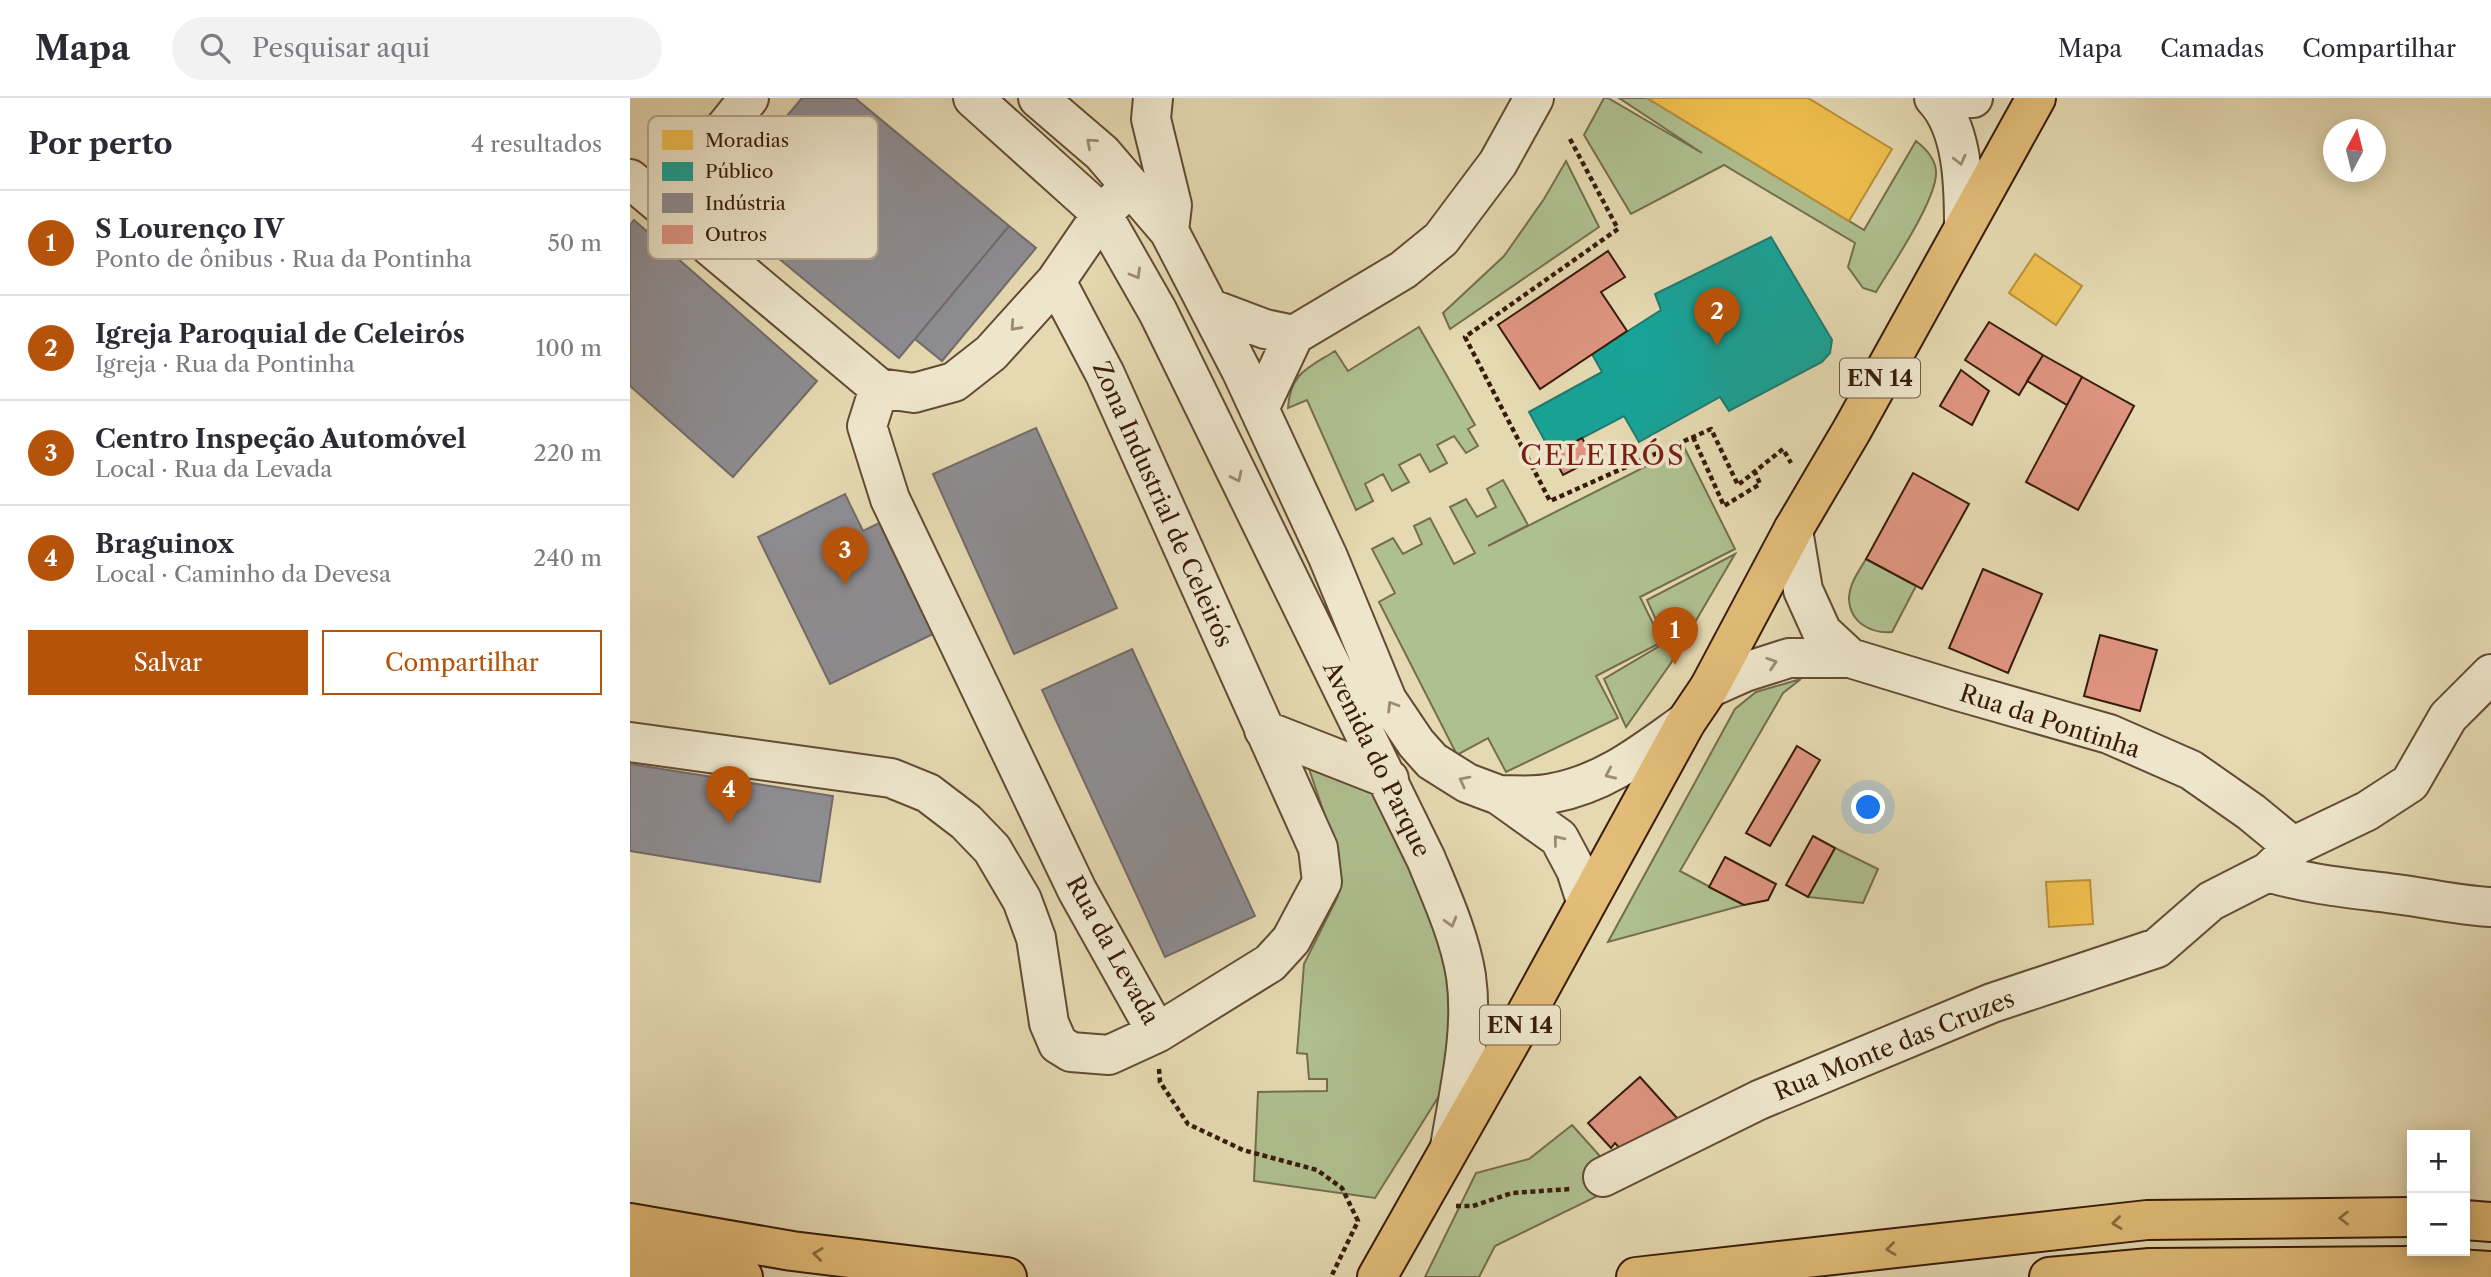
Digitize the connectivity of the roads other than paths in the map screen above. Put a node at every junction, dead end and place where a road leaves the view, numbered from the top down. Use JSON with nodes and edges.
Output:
{"nodes":[{"id":1,"x":749,"y":98,"type":"edge"},
{"id":2,"x":973,"y":98,"type":"edge"},
{"id":3,"x":1038,"y":98,"type":"edge"},
{"id":4,"x":1153,"y":98,"type":"edge"},
{"id":5,"x":1534,"y":98,"type":"edge"},
{"id":6,"x":2036,"y":98,"type":"edge"},
{"id":7,"x":1948,"y":99,"type":"edge"},
{"id":8,"x":734,"y":116,"type":"edge"},
{"id":9,"x":630,"y":179,"type":"edge"},
{"id":10,"x":1130,"y":185,"type":"junction"},
{"id":11,"x":648,"y":194,"type":"edge"},
{"id":12,"x":1102,"y":215,"type":"junction"},
{"id":13,"x":1964,"y":225,"type":"junction"},
{"id":14,"x":1168,"y":231,"type":"junction"},
{"id":15,"x":725,"y":259,"type":"edge"},
{"id":16,"x":1056,"y":281,"type":"junction"},
{"id":17,"x":1209,"y":308,"type":"junction"},
{"id":18,"x":1294,"y":335,"type":"junction"},
{"id":19,"x":1241,"y":370,"type":"junction"},
{"id":20,"x":879,"y":388,"type":"junction"},
{"id":21,"x":1197,"y":394,"type":"junction"},
{"id":22,"x":1259,"y":409,"type":"junction"},
{"id":23,"x":1793,"y":530,"type":"junction"},
{"id":24,"x":1850,"y":658,"type":"junction"},
{"id":25,"x":2491,"y":674,"type":"edge"},
{"id":26,"x":1709,"y":688,"type":"junction"},
{"id":27,"x":1686,"y":722,"type":"junction"},
{"id":28,"x":1264,"y":730,"type":"junction"},
{"id":29,"x":630,"y":742,"type":"edge"},
{"id":30,"x":1389,"y":779,"type":"junction"},
{"id":31,"x":1499,"y":795,"type":"junction"},
{"id":32,"x":2296,"y":845,"type":"junction"},
{"id":33,"x":2268,"y":872,"type":"junction"},
{"id":34,"x":1586,"y":901,"type":"junction"},
{"id":35,"x":2491,"y":908,"type":"edge"},
{"id":36,"x":1157,"y":1033,"type":"junction"},
{"id":37,"x":1450,"y":1147,"type":"junction"},
{"id":38,"x":1603,"y":1177,"type":"road end"},
{"id":39,"x":2407,"y":1217,"type":"edge"},
{"id":40,"x":2470,"y":1220,"type":"edge"},
{"id":41,"x":2491,"y":1222,"type":"edge"},
{"id":42,"x":630,"y":1223,"type":"edge"},
{"id":43,"x":630,"y":1259,"type":"edge"},
{"id":44,"x":2491,"y":1271,"type":"edge"},
{"id":45,"x":743,"y":1277,"type":"edge"},
{"id":46,"x":1007,"y":1277,"type":"edge"},
{"id":47,"x":1377,"y":1277,"type":"edge"},
{"id":48,"x":1636,"y":1277,"type":"edge"},
{"id":49,"x":2049,"y":1277,"type":"edge"}],
"edges":[{"from":1,"to":8,"type":"street"},
{"from":2,"to":12,"type":"street","name":"Avenida do Parque"},
{"from":10,"to":3,"type":"street","name":"Avenida do Parque","one_way":true},
{"from":4,"to":14,"type":"street"},
{"from":5,"to":18,"type":"street"},
{"from":6,"to":13,"type":"main road","number":"EN 14"},
{"from":7,"to":13,"type":"street","one_way":true},
{"from":9,"to":11,"type":"street"},
{"from":10,"to":12,"type":"street"},
{"from":10,"to":14,"type":"street","name":"Avenida do Parque"},
{"from":12,"to":16,"type":"street"},
{"from":12,"to":21,"type":"street","name":"Avenida do Parque","one_way":true},
{"from":13,"to":23,"type":"main road","number":"EN 14"},
{"from":14,"to":17,"type":"street","name":"Avenida do Parque"},
{"from":15,"to":20,"type":"street"},
{"from":16,"to":20,"type":"street","one_way":true},
{"from":16,"to":28,"type":"street","name":"Zona Industrial de Celeirós"},
{"from":17,"to":18,"type":"street"},
{"from":17,"to":19,"type":"street","name":"Avenida do Parque"},
{"from":18,"to":22,"type":"street"},
{"from":19,"to":21,"type":"street"},
{"from":19,"to":22,"type":"street","name":"Avenida do Parque"},
{"from":20,"to":36,"type":"street","name":"Rua da Levada"},
{"from":21,"to":30,"type":"street","name":"Avenida do Parque","one_way":true},
{"from":31,"to":22,"type":"street","name":"Avenida do Parque","one_way":true},
{"from":23,"to":24,"type":"street","name":"Rua da Pontinha"},
{"from":23,"to":26,"type":"main road","number":"EN 14"},
{"from":26,"to":24,"type":"street","name":"Rua da Pontinha","one_way":true},
{"from":24,"to":32,"type":"street","name":"Rua da Pontinha"},
{"from":25,"to":32,"type":"street"},
{"from":26,"to":27,"type":"main road","number":"EN 14"},
{"from":27,"to":31,"type":"street","name":"Avenida do Parque","one_way":true},
{"from":27,"to":34,"type":"main road","number":"EN 14"},
{"from":28,"to":30,"type":"street"},
{"from":28,"to":36,"type":"street","name":"Rua da Levada"},
{"from":29,"to":36,"type":"street"},
{"from":30,"to":37,"type":"street","name":"Avenida do Parque","one_way":true},
{"from":34,"to":31,"type":"street","name":"Avenida do Parque","one_way":true},
{"from":32,"to":33,"type":"street","name":"Rua Monte das Cruzes"},
{"from":33,"to":35,"type":"street"},
{"from":33,"to":38,"type":"street","name":"Rua Monte das Cruzes"},
{"from":34,"to":37,"type":"main road","number":"EN 14"},
{"from":37,"to":47,"type":"main road","number":"EN 14"},
{"from":39,"to":48,"type":"main road","one_way":true},
{"from":40,"to":41,"type":"main road"},
{"from":46,"to":42,"type":"main road","one_way":true},
{"from":43,"to":45,"type":"main road"},
{"from":44,"to":49,"type":"main road"}]}
